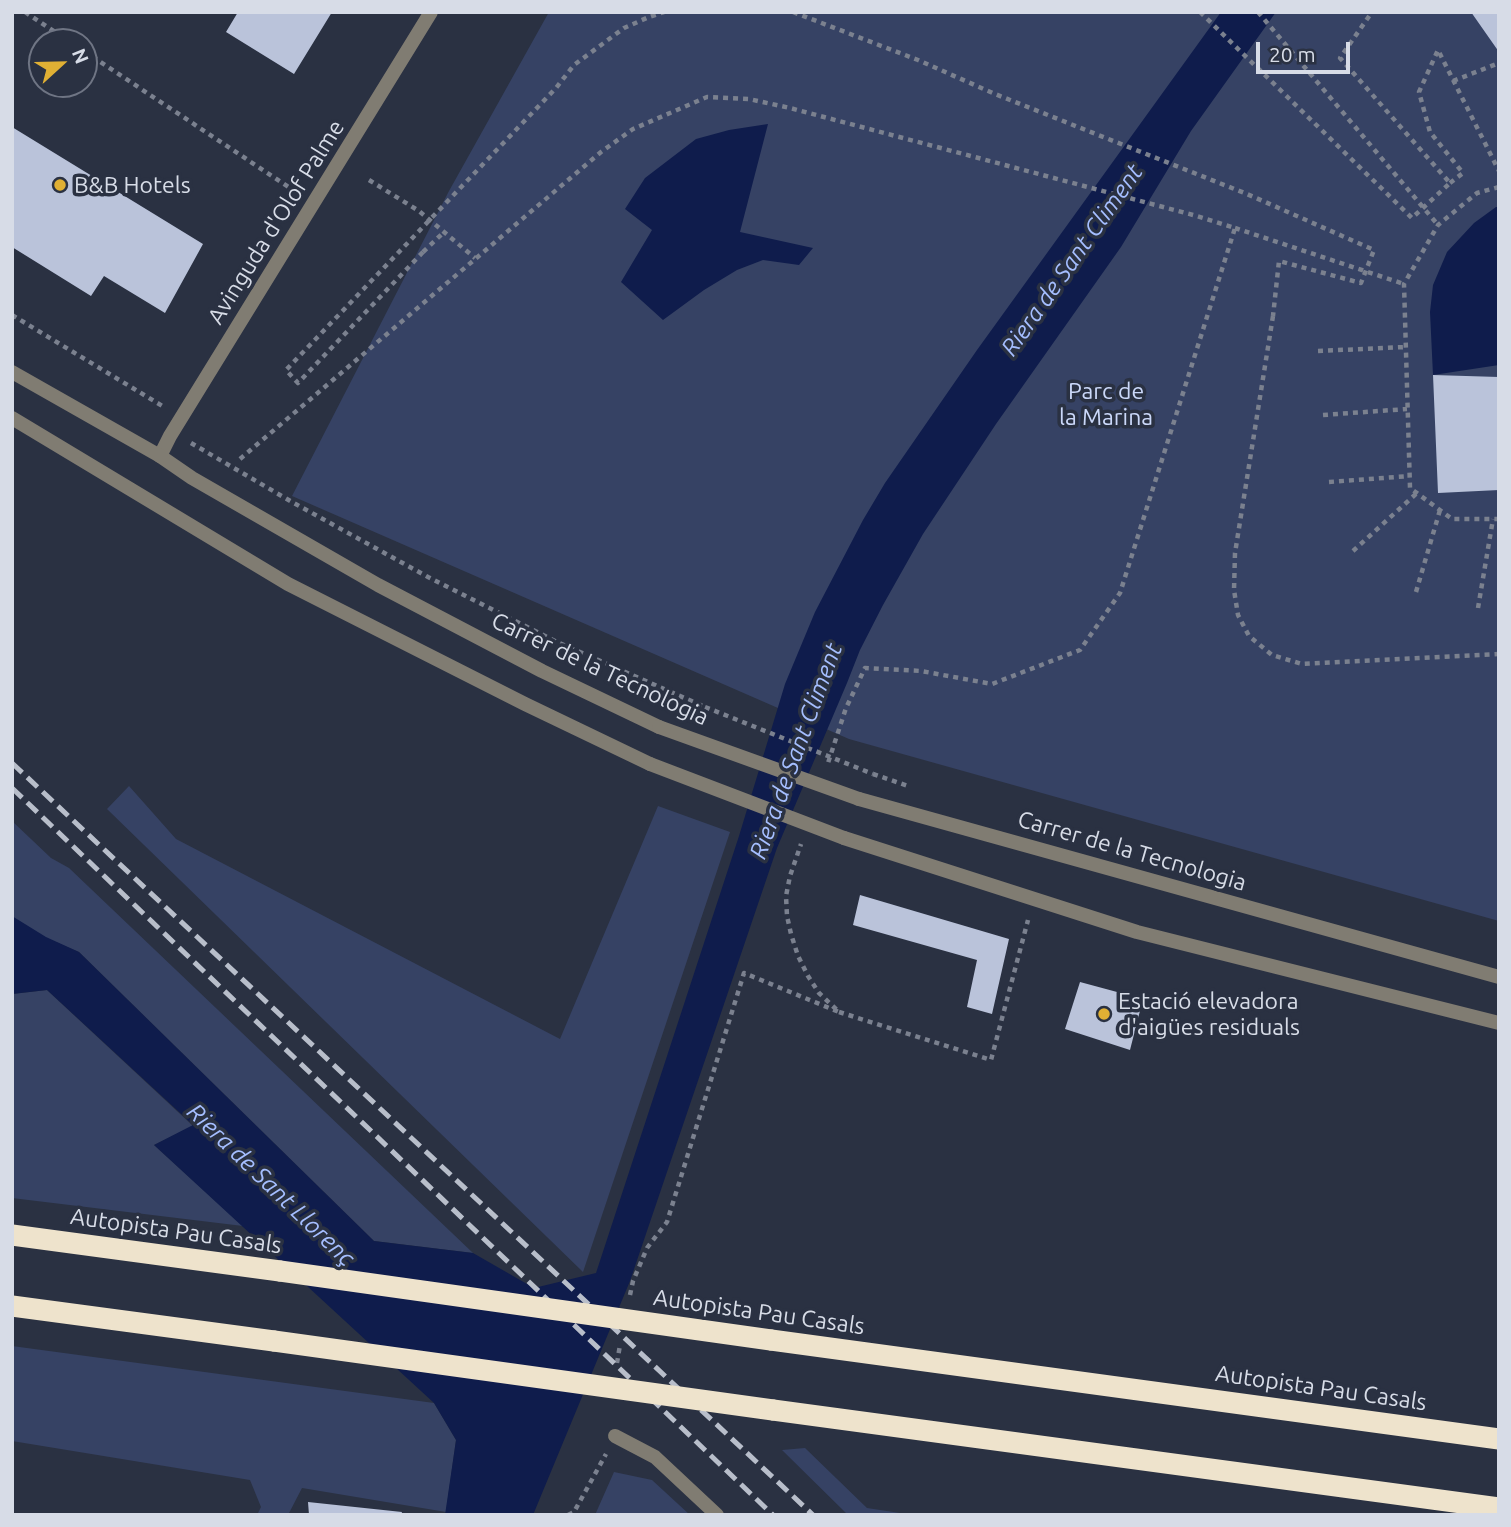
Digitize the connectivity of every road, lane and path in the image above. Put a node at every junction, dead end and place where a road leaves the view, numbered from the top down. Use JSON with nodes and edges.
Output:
{"nodes":[{"id":1,"x":25,"y":12,"type":"edge"},
{"id":2,"x":431,"y":12,"type":"edge"},
{"id":3,"x":664,"y":12,"type":"edge"},
{"id":4,"x":793,"y":12,"type":"edge"},
{"id":5,"x":1200,"y":12,"type":"edge"},
{"id":6,"x":1258,"y":12,"type":"edge"},
{"id":7,"x":1372,"y":12,"type":"edge"},
{"id":8,"x":49,"y":28,"type":"edge"},
{"id":9,"x":98,"y":60,"type":"edge"},
{"id":10,"x":1499,"y":63,"type":"edge"},
{"id":11,"x":1453,"y":81,"type":"junction"},
{"id":12,"x":1499,"y":171,"type":"edge"},
{"id":13,"x":369,"y":180,"type":"dead end"},
{"id":14,"x":1450,"y":183,"type":"junction"},
{"id":15,"x":1499,"y":187,"type":"edge"},
{"id":16,"x":314,"y":204,"type":"junction"},
{"id":17,"x":1438,"y":225,"type":"junction"},
{"id":18,"x":1235,"y":228,"type":"junction"},
{"id":19,"x":444,"y":232,"type":"junction"},
{"id":20,"x":476,"y":258,"type":"junction"},
{"id":21,"x":1404,"y":284,"type":"junction"},
{"id":22,"x":12,"y":315,"type":"edge"},
{"id":23,"x":1406,"y":347,"type":"junction"},
{"id":24,"x":1318,"y":351,"type":"dead end"},
{"id":25,"x":12,"y":372,"type":"edge"},
{"id":26,"x":1407,"y":409,"type":"junction"},
{"id":27,"x":1323,"y":415,"type":"dead end"},
{"id":28,"x":12,"y":418,"type":"edge"},
{"id":29,"x":182,"y":418,"type":"junction"},
{"id":30,"x":160,"y":456,"type":"junction"},
{"id":31,"x":240,"y":459,"type":"dead end"},
{"id":32,"x":1409,"y":476,"type":"junction"},
{"id":33,"x":1329,"y":482,"type":"dead end"},
{"id":34,"x":1417,"y":493,"type":"junction"},
{"id":35,"x":1440,"y":510,"type":"junction"},
{"id":36,"x":1496,"y":519,"type":"edge"},
{"id":37,"x":1353,"y":551,"type":"dead end"},
{"id":38,"x":1416,"y":592,"type":"dead end"},
{"id":39,"x":1478,"y":608,"type":"dead end"},
{"id":40,"x":1499,"y":654,"type":"edge"},
{"id":41,"x":825,"y":773,"type":"dead end"},
{"id":42,"x":873,"y":774,"type":"dead end"},
{"id":43,"x":803,"y":838,"type":"dead end"},
{"id":44,"x":1028,"y":920,"type":"dead end"},
{"id":45,"x":1499,"y":977,"type":"edge"},
{"id":46,"x":839,"y":1012,"type":"junction"},
{"id":47,"x":1499,"y":1023,"type":"edge"},
{"id":48,"x":12,"y":1235,"type":"edge"},
{"id":49,"x":12,"y":1306,"type":"edge"},
{"id":50,"x":628,"y":1308,"type":"dead end"},
{"id":51,"x":622,"y":1335,"type":"dead end"},
{"id":52,"x":614,"y":1375,"type":"dead end"},
{"id":53,"x":615,"y":1436,"type":"joint"},
{"id":54,"x":1499,"y":1439,"type":"edge"},
{"id":55,"x":1499,"y":1508,"type":"edge"},
{"id":56,"x":568,"y":1515,"type":"edge"},
{"id":57,"x":717,"y":1515,"type":"edge"}],
"edges":[{"from":1,"to":8,"type":"path"},
{"from":2,"to":16,"type":"street","name":"Avinguda d'Olof Palme"},
{"from":3,"to":19,"type":"path","bridge":true},
{"from":4,"to":40,"type":"path","bridge":true},
{"from":5,"to":14,"type":"path","bridge":true},
{"from":6,"to":17,"type":"path"},
{"from":7,"to":14,"type":"path","bridge":true},
{"from":9,"to":16,"type":"path"},
{"from":10,"to":11,"type":"path"},
{"from":11,"to":12,"type":"path"},
{"from":11,"to":14,"type":"path"},
{"from":13,"to":19,"type":"path"},
{"from":15,"to":17,"type":"path"},
{"from":16,"to":29,"type":"street","name":"Avinguda d'Olof Palme"},
{"from":17,"to":21,"type":"path"},
{"from":18,"to":20,"type":"path"},
{"from":18,"to":21,"type":"path"},
{"from":18,"to":41,"type":"path"},
{"from":19,"to":20,"type":"path"},
{"from":20,"to":31,"type":"path"},
{"from":21,"to":23,"type":"path"},
{"from":22,"to":29,"type":"path"},
{"from":23,"to":24,"type":"path"},
{"from":23,"to":26,"type":"path"},
{"from":25,"to":30,"type":"street","name":"Carrer de la Tecnologia"},
{"from":26,"to":27,"type":"path"},
{"from":26,"to":32,"type":"path"},
{"from":28,"to":47,"type":"street","bridge":true},
{"from":29,"to":30,"type":"street","name":"Avinguda d'Olof Palme"},
{"from":29,"to":42,"type":"path","bridge":true},
{"from":30,"to":45,"type":"street","name":"Carrer de la Tecnologia","bridge":true},
{"from":32,"to":33,"type":"path"},
{"from":32,"to":34,"type":"path"},
{"from":34,"to":35,"type":"path"},
{"from":34,"to":37,"type":"path"},
{"from":35,"to":36,"type":"path"},
{"from":35,"to":38,"type":"path"},
{"from":36,"to":39,"type":"path"},
{"from":43,"to":46,"type":"path"},
{"from":44,"to":46,"type":"path"},
{"from":46,"to":50,"type":"path"},
{"from":48,"to":54,"type":"highway","name":"Autopista Pau Casals","bridge":true},
{"from":49,"to":55,"type":"highway","bridge":true},
{"from":51,"to":52,"type":"path"},
{"from":53,"to":56,"type":"path"},
{"from":53,"to":57,"type":"street"}]}
